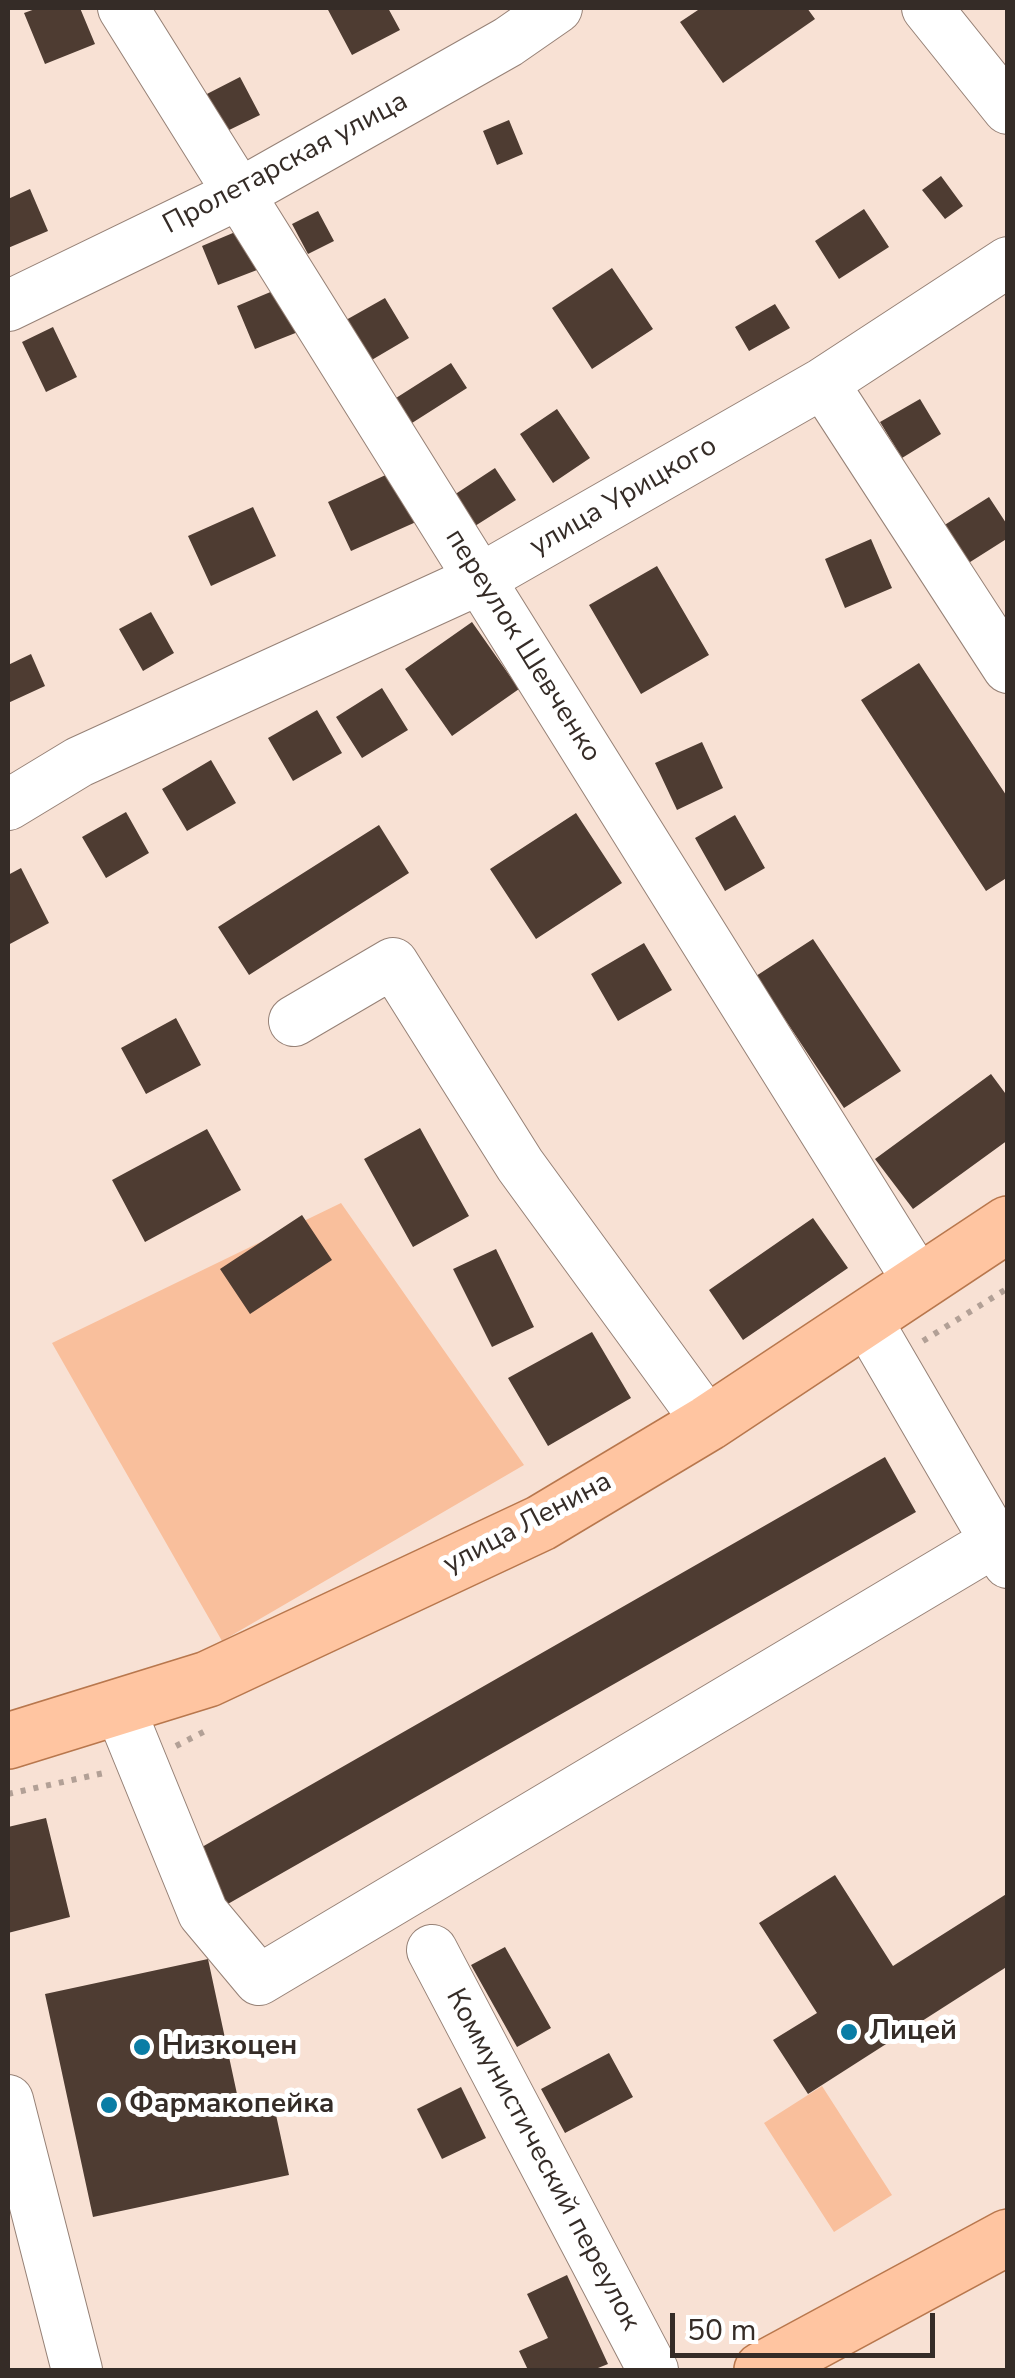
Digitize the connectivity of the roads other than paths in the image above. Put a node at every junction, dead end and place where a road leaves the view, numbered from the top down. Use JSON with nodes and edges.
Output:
{"nodes":[{"id":1,"x":123,"y":8,"type":"edge"},
{"id":2,"x":557,"y":8,"type":"edge"},
{"id":3,"x":927,"y":8,"type":"edge"},
{"id":4,"x":1008,"y":110,"type":"edge"},
{"id":5,"x":239,"y":194,"type":"junction"},
{"id":6,"x":1008,"y":262,"type":"edge"},
{"id":7,"x":8,"y":306,"type":"edge"},
{"id":8,"x":823,"y":383,"type":"junction"},
{"id":9,"x":480,"y":579,"type":"junction"},
{"id":10,"x":1008,"y":668,"type":"edge"},
{"id":11,"x":8,"y":805,"type":"edge"},
{"id":12,"x":294,"y":1021,"type":"dead end"},
{"id":13,"x":1008,"y":1224,"type":"edge"},
{"id":14,"x":920,"y":1284,"type":"junction"},
{"id":15,"x":866,"y":1319,"type":"junction"},
{"id":16,"x":708,"y":1422,"type":"junction"},
{"id":17,"x":1002,"y":1552,"type":"edge"},
{"id":18,"x":118,"y":1707,"type":"junction"},
{"id":19,"x":8,"y":1740,"type":"edge"},
{"id":20,"x":432,"y":1950,"type":"dead end"},
{"id":21,"x":8,"y":2100,"type":"edge"},
{"id":22,"x":1008,"y":2237,"type":"edge"},
{"id":23,"x":77,"y":2370,"type":"edge"},
{"id":24,"x":653,"y":2370,"type":"edge"},
{"id":25,"x":762,"y":2370,"type":"edge"}],
"edges":[{"from":1,"to":5,"type":"street","name":"переулок Шевченко"},
{"from":2,"to":5,"type":"street","name":"Пролетарская улица"},
{"from":3,"to":4,"type":"street"},
{"from":5,"to":7,"type":"street","name":"Пролетарская улица"},
{"from":5,"to":9,"type":"street","name":"переулок Шевченко"},
{"from":6,"to":8,"type":"street","name":"улица Урицкого"},
{"from":8,"to":9,"type":"street","name":"улица Урицкого"},
{"from":8,"to":10,"type":"street"},
{"from":9,"to":11,"type":"street","name":"улица Урицкого"},
{"from":9,"to":14,"type":"street","name":"переулок Шевченко"},
{"from":12,"to":16,"type":"street"},
{"from":13,"to":14,"type":"main road","name":"улица Ленина"},
{"from":14,"to":15,"type":"main road","name":"улица Ленина"},
{"from":15,"to":16,"type":"main road","name":"улица Ленина"},
{"from":15,"to":17,"type":"street"},
{"from":16,"to":18,"type":"main road","name":"улица Ленина"},
{"from":17,"to":18,"type":"street"},
{"from":18,"to":19,"type":"main road","name":"улица Ленина"},
{"from":20,"to":24,"type":"street","name":"Коммунистический переулок"},
{"from":21,"to":23,"type":"street"},
{"from":22,"to":25,"type":"main road"}]}
